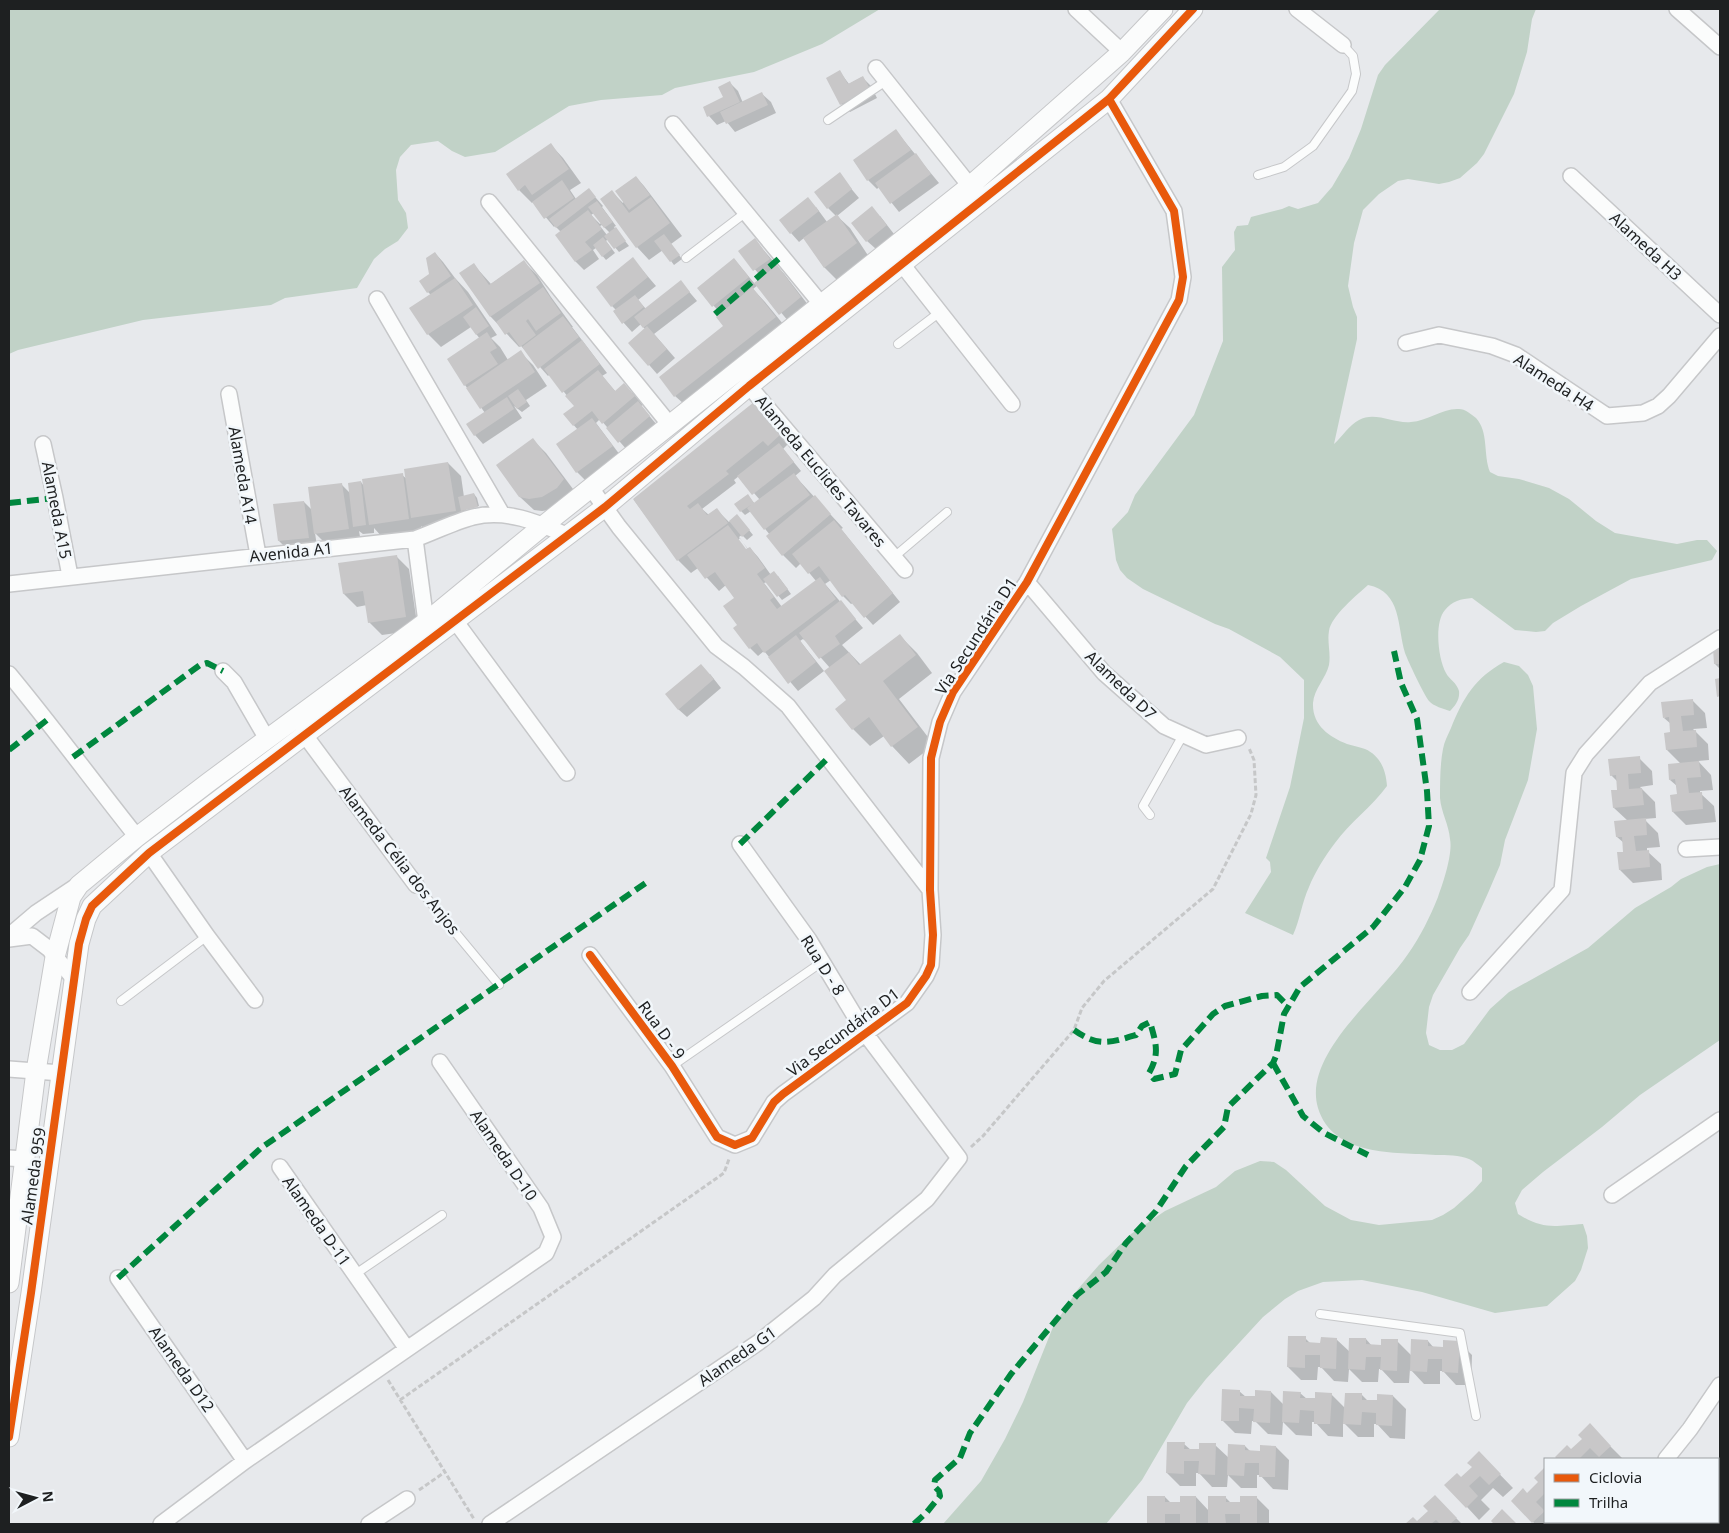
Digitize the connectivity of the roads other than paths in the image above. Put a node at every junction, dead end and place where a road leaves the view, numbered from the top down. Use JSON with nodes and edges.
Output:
{"nodes":[{"id":1,"x":1076,"y":9,"type":"edge"},
{"id":2,"x":1162,"y":9,"type":"edge"},
{"id":3,"x":1192,"y":9,"type":"edge"},
{"id":4,"x":1297,"y":9,"type":"edge"},
{"id":5,"x":1678,"y":9,"type":"edge"},
{"id":6,"x":1343,"y":45,"type":"joint"},
{"id":7,"x":1720,"y":47,"type":"edge"},
{"id":8,"x":1122,"y":52,"type":"junction"},
{"id":9,"x":876,"y":68,"type":"dead end"},
{"id":10,"x":886,"y":81,"type":"junction"},
{"id":11,"x":1109,"y":99,"type":"junction"},
{"id":12,"x":828,"y":120,"type":"dead end"},
{"id":13,"x":673,"y":124,"type":"dead end"},
{"id":14,"x":1258,"y":175,"type":"dead end"},
{"id":15,"x":1571,"y":176,"type":"dead end"},
{"id":16,"x":970,"y":186,"type":"junction"},
{"id":17,"x":489,"y":202,"type":"dead end"},
{"id":18,"x":745,"y":213,"type":"junction"},
{"id":19,"x":686,"y":258,"type":"dead end"},
{"id":20,"x":901,"y":263,"type":"junction"},
{"id":21,"x":376,"y":299,"type":"dead end"},
{"id":22,"x":822,"y":305,"type":"junction"},
{"id":23,"x":940,"y":312,"type":"junction"},
{"id":24,"x":1720,"y":315,"type":"edge"},
{"id":25,"x":1720,"y":336,"type":"edge"},
{"id":26,"x":1406,"y":343,"type":"dead end"},
{"id":27,"x":898,"y":344,"type":"dead end"},
{"id":28,"x":749,"y":386,"type":"junction"},
{"id":29,"x":229,"y":394,"type":"dead end"},
{"id":30,"x":1012,"y":404,"type":"dead end"},
{"id":31,"x":665,"y":420,"type":"junction"},
{"id":32,"x":43,"y":444,"type":"dead end"},
{"id":33,"x":591,"y":488,"type":"junction"},
{"id":34,"x":605,"y":507,"type":"junction"},
{"id":35,"x":947,"y":512,"type":"dead end"},
{"id":36,"x":502,"y":514,"type":"junction"},
{"id":37,"x":544,"y":525,"type":"junction"},
{"id":38,"x":566,"y":535,"type":"junction"},
{"id":39,"x":415,"y":539,"type":"junction"},
{"id":40,"x":258,"y":555,"type":"junction"},
{"id":41,"x":894,"y":557,"type":"junction"},
{"id":42,"x":905,"y":570,"type":"dead end"},
{"id":43,"x":70,"y":576,"type":"junction"},
{"id":44,"x":1027,"y":582,"type":"junction"},
{"id":45,"x":9,"y":584,"type":"edge"},
{"id":46,"x":426,"y":622,"type":"junction"},
{"id":47,"x":456,"y":622,"type":"junction"},
{"id":48,"x":1720,"y":638,"type":"edge"},
{"id":49,"x":224,"y":670,"type":"dead end"},
{"id":50,"x":9,"y":674,"type":"edge"},
{"id":51,"x":304,"y":734,"type":"junction"},
{"id":52,"x":1183,"y":735,"type":"junction"},
{"id":53,"x":1238,"y":738,"type":"road end"},
{"id":54,"x":267,"y":739,"type":"junction"},
{"id":55,"x":567,"y":773,"type":"dead end"},
{"id":56,"x":1150,"y":815,"type":"dead end"},
{"id":57,"x":137,"y":837,"type":"junction"},
{"id":58,"x":740,"y":844,"type":"dead end"},
{"id":59,"x":1720,"y":847,"type":"edge"},
{"id":60,"x":1686,"y":849,"type":"dead end"},
{"id":61,"x":149,"y":853,"type":"junction"},
{"id":62,"x":79,"y":884,"type":"junction"},
{"id":63,"x":416,"y":885,"type":"joint"},
{"id":64,"x":930,"y":890,"type":"junction"},
{"id":65,"x":207,"y":936,"type":"junction"},
{"id":66,"x":9,"y":937,"type":"edge"},
{"id":67,"x":590,"y":955,"type":"dead end"},
{"id":68,"x":55,"y":958,"type":"junction"},
{"id":69,"x":822,"y":962,"type":"junction"},
{"id":70,"x":74,"y":979,"type":"junction"},
{"id":71,"x":499,"y":985,"type":"dead end"},
{"id":72,"x":1470,"y":992,"type":"dead end"},
{"id":73,"x":121,"y":1000,"type":"dead end"},
{"id":74,"x":255,"y":1000,"type":"dead end"},
{"id":75,"x":866,"y":1034,"type":"junction"},
{"id":76,"x":440,"y":1062,"type":"dead end"},
{"id":77,"x":672,"y":1066,"type":"junction"},
{"id":78,"x":9,"y":1069,"type":"edge"},
{"id":79,"x":36,"y":1071,"type":"junction"},
{"id":80,"x":61,"y":1073,"type":"junction"},
{"id":81,"x":709,"y":1124,"type":"joint"},
{"id":82,"x":1718,"y":1127,"type":"edge"},
{"id":83,"x":958,"y":1158,"type":"joint"},
{"id":84,"x":17,"y":1159,"type":"edge"},
{"id":85,"x":280,"y":1167,"type":"dead end"},
{"id":86,"x":1612,"y":1195,"type":"dead end"},
{"id":87,"x":442,"y":1215,"type":"dead end"},
{"id":88,"x":354,"y":1275,"type":"junction"},
{"id":89,"x":118,"y":1278,"type":"dead end"},
{"id":90,"x":9,"y":1283,"type":"edge"},
{"id":91,"x":1320,"y":1314,"type":"dead end"},
{"id":92,"x":407,"y":1349,"type":"junction"},
{"id":93,"x":1720,"y":1385,"type":"edge"},
{"id":94,"x":1476,"y":1416,"type":"dead end"},
{"id":95,"x":9,"y":1437,"type":"edge"},
{"id":96,"x":1667,"y":1458,"type":"edge"},
{"id":97,"x":246,"y":1461,"type":"junction"},
{"id":98,"x":407,"y":1499,"type":"road end"},
{"id":99,"x":160,"y":1524,"type":"edge"},
{"id":100,"x":369,"y":1524,"type":"edge"},
{"id":101,"x":490,"y":1524,"type":"edge"}],
"edges":[{"from":1,"to":8,"type":"street"},
{"from":2,"to":8,"type":"street"},
{"from":3,"to":11,"type":"street","name":"Alameda 959"},
{"from":4,"to":6,"type":"street"},
{"from":5,"to":7,"type":"street"},
{"from":6,"to":14,"type":"lane"},
{"from":8,"to":16,"type":"street"},
{"from":9,"to":10,"type":"street"},
{"from":10,"to":12,"type":"lane"},
{"from":10,"to":16,"type":"street"},
{"from":11,"to":20,"type":"street","name":"Alameda 959"},
{"from":11,"to":44,"type":"street","name":"Via Secundária D1"},
{"from":13,"to":18,"type":"street"},
{"from":15,"to":24,"type":"street","name":"Alameda H3"},
{"from":16,"to":22,"type":"street"},
{"from":17,"to":31,"type":"street"},
{"from":18,"to":19,"type":"lane"},
{"from":18,"to":22,"type":"street"},
{"from":20,"to":23,"type":"street"},
{"from":20,"to":28,"type":"street","name":"Alameda 959"},
{"from":21,"to":36,"type":"street"},
{"from":22,"to":31,"type":"street"},
{"from":23,"to":27,"type":"lane"},
{"from":23,"to":30,"type":"street"},
{"from":25,"to":26,"type":"street","name":"Alameda H4"},
{"from":28,"to":34,"type":"street","name":"Alameda 959"},
{"from":28,"to":41,"type":"street","name":"Alameda Euclides Tavares"},
{"from":29,"to":40,"type":"street","name":"Alameda A14"},
{"from":31,"to":33,"type":"street"},
{"from":32,"to":43,"type":"street","name":"Alameda A15"},
{"from":33,"to":34,"type":"street"},
{"from":33,"to":37,"type":"street"},
{"from":34,"to":38,"type":"street","name":"Alameda 959"},
{"from":34,"to":64,"type":"street"},
{"from":35,"to":41,"type":"lane","name":"Alameda Euclides Tavares"},
{"from":36,"to":37,"type":"street","name":"Avenida A1"},
{"from":36,"to":39,"type":"street","name":"Avenida A1"},
{"from":37,"to":38,"type":"street","name":"Avenida A1"},
{"from":37,"to":46,"type":"street"},
{"from":38,"to":47,"type":"street","name":"Alameda 959"},
{"from":39,"to":40,"type":"street","name":"Avenida A1"},
{"from":39,"to":46,"type":"street"},
{"from":40,"to":43,"type":"street","name":"Avenida A1"},
{"from":41,"to":42,"type":"street","name":"Alameda Euclides Tavares"},
{"from":43,"to":45,"type":"street","name":"Avenida A1"},
{"from":44,"to":52,"type":"street","name":"Alameda D7"},
{"from":44,"to":64,"type":"street","name":"Via Secundária D1"},
{"from":46,"to":54,"type":"street"},
{"from":47,"to":51,"type":"street","name":"Alameda 959"},
{"from":47,"to":55,"type":"street"},
{"from":48,"to":72,"type":"street"},
{"from":49,"to":54,"type":"street"},
{"from":50,"to":57,"type":"street"},
{"from":51,"to":61,"type":"street","name":"Alameda 959"},
{"from":51,"to":63,"type":"street","name":"Alameda Célia dos Anjos"},
{"from":52,"to":53,"type":"street","name":"Alameda D7"},
{"from":52,"to":56,"type":"lane"},
{"from":54,"to":57,"type":"street"},
{"from":57,"to":62,"type":"street"},
{"from":58,"to":69,"type":"street","name":"Rua D - 8"},
{"from":59,"to":60,"type":"street"},
{"from":61,"to":65,"type":"street"},
{"from":61,"to":70,"type":"street","name":"Alameda 959"},
{"from":62,"to":66,"type":"street"},
{"from":62,"to":68,"type":"street","name":"Alameda 959"},
{"from":63,"to":71,"type":"lane","name":"Alameda Célia dos Anjos"},
{"from":64,"to":75,"type":"street","name":"Via Secundária D1"},
{"from":65,"to":73,"type":"lane"},
{"from":65,"to":74,"type":"street"},
{"from":66,"to":68,"type":"street"},
{"from":67,"to":77,"type":"street","name":"Rua D - 9"},
{"from":68,"to":70,"type":"street"},
{"from":68,"to":79,"type":"street","name":"Alameda 959"},
{"from":69,"to":75,"type":"street","name":"Rua D - 8"},
{"from":69,"to":77,"type":"lane"},
{"from":70,"to":80,"type":"street","name":"Alameda 959"},
{"from":75,"to":81,"type":"street","name":"Via Secundária D1"},
{"from":75,"to":83,"type":"street","name":"Rua D - 8"},
{"from":76,"to":92,"type":"street","name":"Alameda D-10"},
{"from":77,"to":81,"type":"street","name":"Rua D - 9"},
{"from":78,"to":79,"type":"street"},
{"from":79,"to":80,"type":"street"},
{"from":79,"to":84,"type":"street","name":"Alameda 959"},
{"from":80,"to":95,"type":"street","name":"Alameda 959"},
{"from":82,"to":86,"type":"street"},
{"from":83,"to":101,"type":"street","name":"Alameda G1"},
{"from":84,"to":90,"type":"street","name":"Alameda 959"},
{"from":85,"to":88,"type":"street","name":"Alameda D-11"},
{"from":87,"to":88,"type":"lane","name":"Alameda D-11"},
{"from":88,"to":92,"type":"street","name":"Alameda D-11"},
{"from":89,"to":97,"type":"street","name":"Alameda D12"},
{"from":91,"to":94,"type":"lane"},
{"from":92,"to":97,"type":"street"},
{"from":93,"to":96,"type":"street"},
{"from":97,"to":99,"type":"street"},
{"from":98,"to":100,"type":"street"}]}
